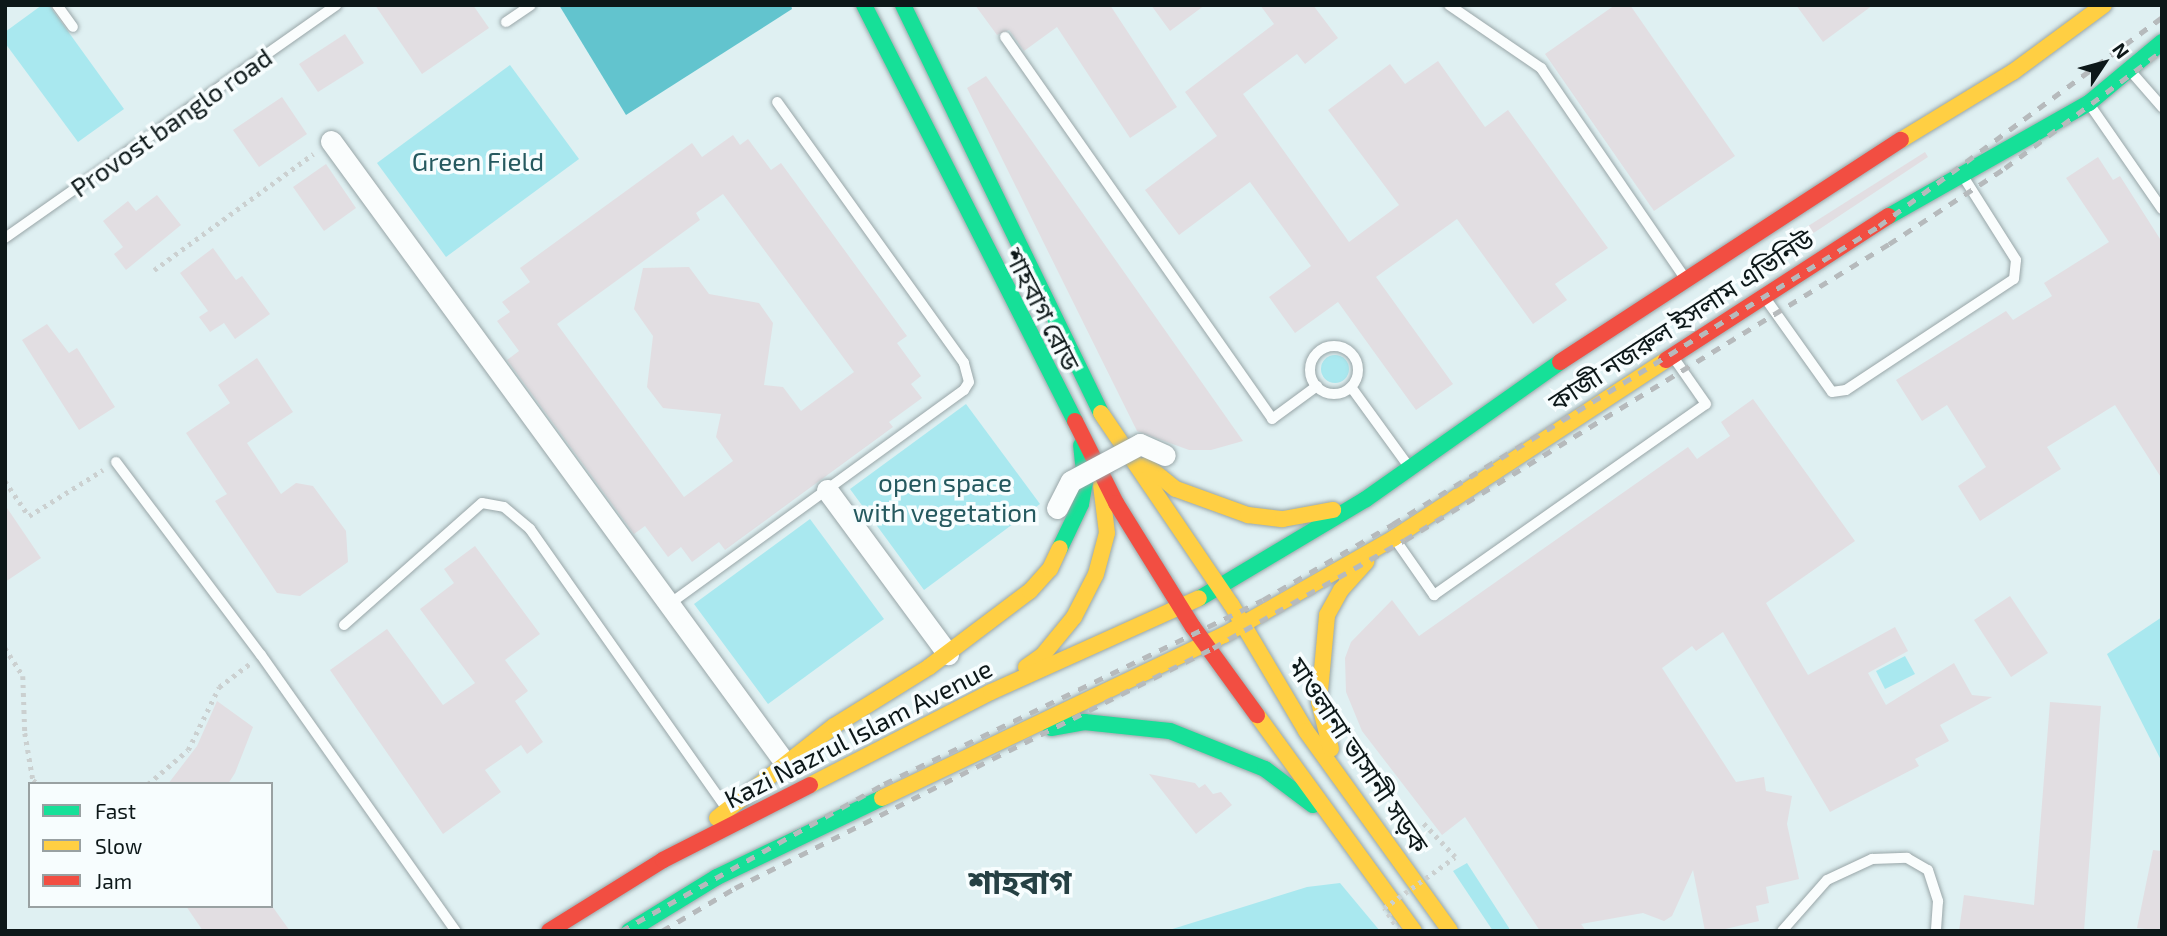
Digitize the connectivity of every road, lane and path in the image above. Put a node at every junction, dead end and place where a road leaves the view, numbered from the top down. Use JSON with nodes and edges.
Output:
{"nodes":[{"id":1,"x":57,"y":5,"type":"edge"},
{"id":2,"x":337,"y":5,"type":"edge"},
{"id":3,"x":531,"y":5,"type":"edge"},
{"id":4,"x":864,"y":5,"type":"edge"},
{"id":5,"x":902,"y":5,"type":"edge"},
{"id":6,"x":1449,"y":5,"type":"edge"},
{"id":7,"x":2104,"y":5,"type":"edge"},
{"id":8,"x":506,"y":22,"type":"dead end"},
{"id":9,"x":73,"y":27,"type":"dead end"},
{"id":10,"x":1005,"y":37,"type":"dead end"},
{"id":11,"x":2162,"y":43,"type":"edge"},
{"id":12,"x":2130,"y":70,"type":"junction"},
{"id":13,"x":777,"y":102,"type":"dead end"},
{"id":14,"x":2088,"y":103,"type":"junction"},
{"id":15,"x":2162,"y":107,"type":"edge"},
{"id":16,"x":331,"y":141,"type":"joint"},
{"id":17,"x":1961,"y":173,"type":"junction"},
{"id":18,"x":2162,"y":209,"type":"edge"},
{"id":19,"x":5,"y":238,"type":"edge"},
{"id":20,"x":154,"y":270,"type":"dead end"},
{"id":21,"x":1688,"y":282,"type":"junction"},
{"id":22,"x":1762,"y":295,"type":"junction"},
{"id":23,"x":1671,"y":353,"type":"junction"},
{"id":24,"x":1317,"y":386,"type":"junction"},
{"id":25,"x":1351,"y":387,"type":"junction"},
{"id":26,"x":1107,"y":426,"type":"junction"},
{"id":27,"x":1080,"y":438,"type":"junction"},
{"id":28,"x":1165,"y":455,"type":"dead end"},
{"id":29,"x":116,"y":463,"type":"joint"},
{"id":30,"x":1411,"y":469,"type":"junction"},
{"id":31,"x":5,"y":481,"type":"edge"},
{"id":32,"x":827,"y":490,"type":"junction"},
{"id":33,"x":1366,"y":499,"type":"junction"},
{"id":34,"x":1057,"y":508,"type":"dead end"},
{"id":35,"x":1394,"y":538,"type":"junction"},
{"id":36,"x":1219,"y":587,"type":"junction"},
{"id":37,"x":1200,"y":598,"type":"junction"},
{"id":38,"x":1231,"y":604,"type":"junction"},
{"id":39,"x":668,"y":606,"type":"junction"},
{"id":40,"x":1181,"y":607,"type":"junction"},
{"id":41,"x":1243,"y":624,"type":"junction"},
{"id":42,"x":344,"y":625,"type":"dead end"},
{"id":43,"x":1193,"y":627,"type":"junction"},
{"id":44,"x":1224,"y":635,"type":"junction"},
{"id":45,"x":1205,"y":644,"type":"junction"},
{"id":46,"x":5,"y":648,"type":"edge"},
{"id":47,"x":948,"y":654,"type":"junction"},
{"id":48,"x":261,"y":655,"type":"junction"},
{"id":49,"x":991,"y":692,"type":"junction"},
{"id":50,"x":1016,"y":734,"type":"junction"},
{"id":51,"x":785,"y":763,"type":"junction"},
{"id":52,"x":36,"y":782,"type":"edge"},
{"id":53,"x":150,"y":782,"type":"edge"},
{"id":54,"x":1356,"y":803,"type":"junction"},
{"id":55,"x":727,"y":810,"type":"junction"},
{"id":56,"x":1330,"y":818,"type":"junction"},
{"id":57,"x":1420,"y":821,"type":"dead end"},
{"id":58,"x":663,"y":860,"type":"junction"},
{"id":59,"x":456,"y":931,"type":"edge"},
{"id":60,"x":549,"y":931,"type":"edge"},
{"id":61,"x":629,"y":931,"type":"edge"},
{"id":62,"x":1399,"y":931,"type":"edge"},
{"id":63,"x":1414,"y":931,"type":"edge"},
{"id":64,"x":1450,"y":931,"type":"edge"},
{"id":65,"x":1782,"y":931,"type":"edge"},
{"id":66,"x":1936,"y":931,"type":"edge"}],
"edges":[{"from":1,"to":9,"type":"lane"},
{"from":2,"to":19,"type":"lane","name":"Provost banglo road"},
{"from":3,"to":8,"type":"lane"},
{"from":4,"to":27,"type":"main road","name":"শাহবাগ রোড"},
{"from":5,"to":26,"type":"main road","name":"শাহবাগ রোড"},
{"from":6,"to":21,"type":"lane"},
{"from":7,"to":21,"type":"main road","name":"কাজী নজরুল ইসলাম এভিনিউ"},
{"from":10,"to":24,"type":"lane"},
{"from":11,"to":12,"type":"main road","name":"কাজী নজরুল ইসলাম এভিনিউ"},
{"from":12,"to":14,"type":"main road","name":"কাজী নজরুল ইসলাম এভিনিউ"},
{"from":12,"to":15,"type":"lane"},
{"from":13,"to":32,"type":"lane"},
{"from":14,"to":17,"type":"main road","name":"কাজী নজরুল ইসলাম এভিনিউ"},
{"from":14,"to":18,"type":"lane"},
{"from":16,"to":20,"type":"path"},
{"from":16,"to":39,"type":"street"},
{"from":17,"to":22,"type":"main road","name":"কাজী নজরুল ইসলাম এভিনিউ"},
{"from":17,"to":22,"type":"lane"},
{"from":21,"to":30,"type":"main road","name":"কাজী নজরুল ইসলাম এভিনিউ"},
{"from":22,"to":23,"type":"main road","name":"কাজী নজরুল ইসলাম এভিনিউ"},
{"from":23,"to":35,"type":"main road","name":"কাজী নজরুল ইসলাম এভিনিউ"},
{"from":23,"to":35,"type":"lane"},
{"from":24,"to":25,"type":"lane"},
{"from":24,"to":25,"type":"lane"},
{"from":25,"to":30,"type":"lane"},
{"from":26,"to":33,"type":"main road"},
{"from":26,"to":36,"type":"main road","name":"শাহবাগ রোড"},
{"from":27,"to":40,"type":"main road","name":"শাহবাগ রোড"},
{"from":27,"to":47,"type":"main road"},
{"from":27,"to":49,"type":"main road"},
{"from":28,"to":34,"type":"street","bridge":true},
{"from":29,"to":31,"type":"path"},
{"from":29,"to":48,"type":"lane"},
{"from":30,"to":33,"type":"main road","name":"কাজী নজরুল ইসলাম এভিনিউ"},
{"from":32,"to":39,"type":"lane"},
{"from":32,"to":47,"type":"street"},
{"from":33,"to":36,"type":"main road","name":"কাজী নজরুল ইসলাম এভিনিউ"},
{"from":35,"to":41,"type":"main road","name":"কাজী নজরুল ইসলাম এভিনিউ"},
{"from":35,"to":54,"type":"main road"},
{"from":36,"to":37,"type":"main road","name":"কাজী নজরুল ইসলাম এভিনিউ"},
{"from":36,"to":38,"type":"main road","name":"শাহবাগ রোড"},
{"from":37,"to":38,"type":"main road"},
{"from":37,"to":40,"type":"main road","name":"Kazi Nazrul Islam Avenue"},
{"from":37,"to":43,"type":"main road"},
{"from":38,"to":41,"type":"main road","name":"মাওলানা ভাসানী সড়ক"},
{"from":38,"to":44,"type":"main road"},
{"from":39,"to":51,"type":"street"},
{"from":40,"to":43,"type":"main road","name":"শাহবাগ রোড"},
{"from":40,"to":49,"type":"main road","name":"Kazi Nazrul Islam Avenue"},
{"from":41,"to":44,"type":"main road","name":"কাজী নজরুল ইসলাম এভিনিউ"},
{"from":41,"to":54,"type":"main road","name":"মাওলানা ভাসানী সড়ক"},
{"from":42,"to":55,"type":"lane"},
{"from":43,"to":44,"type":"main road"},
{"from":43,"to":45,"type":"main road"},
{"from":44,"to":45,"type":"main road"},
{"from":45,"to":50,"type":"main road"},
{"from":45,"to":56,"type":"main road"},
{"from":46,"to":52,"type":"path"},
{"from":47,"to":51,"type":"main road"},
{"from":48,"to":53,"type":"path"},
{"from":48,"to":59,"type":"lane"},
{"from":49,"to":58,"type":"main road","name":"Kazi Nazrul Islam Avenue"},
{"from":50,"to":56,"type":"main road"},
{"from":50,"to":61,"type":"main road"},
{"from":51,"to":55,"type":"main road"},
{"from":54,"to":64,"type":"main road","name":"মাওলানা ভাসানী সড়ক"},
{"from":55,"to":58,"type":"main road"},
{"from":56,"to":63,"type":"main road"},
{"from":57,"to":62,"type":"path","bridge":true},
{"from":58,"to":60,"type":"main road","name":"Kazi Nazrul Islam Avenue"},
{"from":65,"to":66,"type":"lane"}]}
